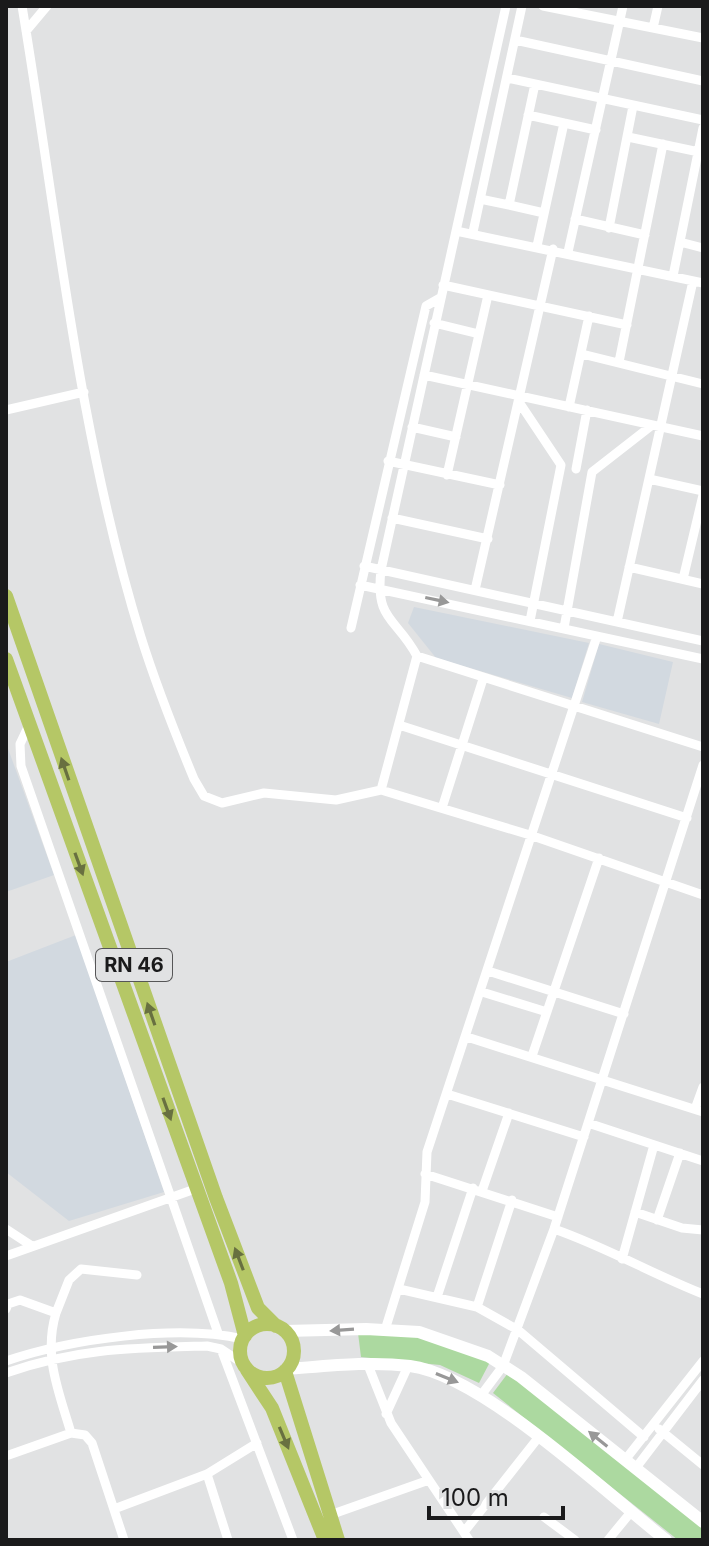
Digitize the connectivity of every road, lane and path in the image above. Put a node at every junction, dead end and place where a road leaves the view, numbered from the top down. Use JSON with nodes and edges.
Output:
{"nodes":[{"id":1,"x":22,"y":6,"type":"edge"},
{"id":2,"x":47,"y":6,"type":"edge"},
{"id":3,"x":506,"y":6,"type":"edge"},
{"id":4,"x":522,"y":6,"type":"edge"},
{"id":5,"x":623,"y":6,"type":"edge"},
{"id":6,"x":658,"y":6,"type":"edge"},
{"id":7,"x":549,"y":7,"type":"edge"},
{"id":8,"x":620,"y":21,"type":"junction"},
{"id":9,"x":653,"y":28,"type":"junction"},
{"id":10,"x":26,"y":31,"type":"junction"},
{"id":11,"x":703,"y":38,"type":"edge"},
{"id":12,"x":515,"y":40,"type":"junction"},
{"id":13,"x":612,"y":60,"type":"junction"},
{"id":14,"x":507,"y":78,"type":"junction"},
{"id":15,"x":703,"y":81,"type":"edge"},
{"id":16,"x":535,"y":84,"type":"junction"},
{"id":17,"x":603,"y":98,"type":"junction"},
{"id":18,"x":633,"y":106,"type":"junction"},
{"id":19,"x":528,"y":115,"type":"junction"},
{"id":20,"x":703,"y":120,"type":"edge"},
{"id":21,"x":564,"y":123,"type":"junction"},
{"id":22,"x":703,"y":128,"type":"edge"},
{"id":23,"x":596,"y":130,"type":"junction"},
{"id":24,"x":628,"y":137,"type":"junction"},
{"id":25,"x":663,"y":144,"type":"junction"},
{"id":26,"x":699,"y":152,"type":"junction"},
{"id":27,"x":699,"y":175,"type":"edge"},
{"id":28,"x":480,"y":199,"type":"junction"},
{"id":29,"x":509,"y":205,"type":"junction"},
{"id":30,"x":544,"y":213,"type":"junction"},
{"id":31,"x":575,"y":219,"type":"junction"},
{"id":32,"x":609,"y":228,"type":"junction"},
{"id":33,"x":456,"y":231,"type":"junction"},
{"id":34,"x":473,"y":232,"type":"junction"},
{"id":35,"x":645,"y":235,"type":"junction"},
{"id":36,"x":680,"y":242,"type":"junction"},
{"id":37,"x":537,"y":246,"type":"junction"},
{"id":38,"x":703,"y":248,"type":"edge"},
{"id":39,"x":553,"y":249,"type":"junction"},
{"id":40,"x":568,"y":252,"type":"junction"},
{"id":41,"x":637,"y":269,"type":"junction"},
{"id":42,"x":673,"y":276,"type":"junction"},
{"id":43,"x":698,"y":282,"type":"edge"},
{"id":44,"x":443,"y":285,"type":"junction"},
{"id":45,"x":488,"y":295,"type":"junction"},
{"id":46,"x":440,"y":298,"type":"junction"},
{"id":47,"x":541,"y":305,"type":"junction"},
{"id":48,"x":589,"y":316,"type":"junction"},
{"id":49,"x":434,"y":323,"type":"junction"},
{"id":50,"x":627,"y":325,"type":"junction"},
{"id":51,"x":479,"y":334,"type":"junction"},
{"id":52,"x":582,"y":354,"type":"junction"},
{"id":53,"x":619,"y":362,"type":"junction"},
{"id":54,"x":424,"y":375,"type":"junction"},
{"id":55,"x":671,"y":377,"type":"junction"},
{"id":56,"x":468,"y":384,"type":"junction"},
{"id":57,"x":703,"y":384,"type":"edge"},
{"id":58,"x":84,"y":392,"type":"junction"},
{"id":59,"x":520,"y":398,"type":"junction"},
{"id":60,"x":569,"y":407,"type":"junction"},
{"id":61,"x":6,"y":410,"type":"edge"},
{"id":62,"x":587,"y":410,"type":"junction"},
{"id":63,"x":412,"y":427,"type":"junction"},
{"id":64,"x":656,"y":427,"type":"junction"},
{"id":65,"x":703,"y":436,"type":"edge"},
{"id":66,"x":456,"y":437,"type":"junction"},
{"id":67,"x":388,"y":461,"type":"junction"},
{"id":68,"x":404,"y":464,"type":"junction"},
{"id":69,"x":561,"y":465,"type":"junction"},
{"id":70,"x":576,"y":469,"type":"junction"},
{"id":71,"x":592,"y":472,"type":"junction"},
{"id":72,"x":447,"y":475,"type":"junction"},
{"id":73,"x":649,"y":479,"type":"junction"},
{"id":74,"x":500,"y":485,"type":"junction"},
{"id":75,"x":703,"y":493,"type":"edge"},
{"id":76,"x":392,"y":518,"type":"junction"},
{"id":77,"x":699,"y":530,"type":"edge"},
{"id":78,"x":488,"y":539,"type":"junction"},
{"id":79,"x":364,"y":566,"type":"junction"},
{"id":80,"x":629,"y":567,"type":"junction"},
{"id":81,"x":381,"y":570,"type":"junction"},
{"id":82,"x":683,"y":579,"type":"junction"},
{"id":83,"x":703,"y":584,"type":"edge"},
{"id":84,"x":360,"y":585,"type":"junction"},
{"id":85,"x":379,"y":587,"type":"junction"},
{"id":86,"x":475,"y":590,"type":"junction"},
{"id":87,"x":6,"y":596,"type":"edge"},
{"id":88,"x":534,"y":603,"type":"junction"},
{"id":89,"x":567,"y":611,"type":"junction"},
{"id":90,"x":530,"y":621,"type":"junction"},
{"id":91,"x":617,"y":622,"type":"junction"},
{"id":92,"x":351,"y":628,"type":"dead end"},
{"id":93,"x":564,"y":628,"type":"junction"},
{"id":94,"x":597,"y":636,"type":"junction"},
{"id":95,"x":703,"y":641,"type":"edge"},
{"id":96,"x":417,"y":656,"type":"junction"},
{"id":97,"x":6,"y":659,"type":"edge"},
{"id":98,"x":703,"y":659,"type":"edge"},
{"id":99,"x":483,"y":679,"type":"junction"},
{"id":100,"x":13,"y":700,"type":"edge"},
{"id":101,"x":572,"y":707,"type":"junction"},
{"id":102,"x":29,"y":725,"type":"junction"},
{"id":103,"x":399,"y":725,"type":"junction"},
{"id":104,"x":462,"y":744,"type":"junction"},
{"id":105,"x":703,"y":747,"type":"edge"},
{"id":106,"x":703,"y":765,"type":"edge"},
{"id":107,"x":550,"y":772,"type":"junction"},
{"id":108,"x":381,"y":790,"type":"junction"},
{"id":109,"x":442,"y":808,"type":"junction"},
{"id":110,"x":687,"y":818,"type":"junction"},
{"id":111,"x":530,"y":835,"type":"junction"},
{"id":112,"x":599,"y":858,"type":"junction"},
{"id":113,"x":667,"y":881,"type":"junction"},
{"id":114,"x":703,"y":895,"type":"edge"},
{"id":115,"x":488,"y":971,"type":"junction"},
{"id":116,"x":554,"y":990,"type":"junction"},
{"id":117,"x":482,"y":992,"type":"junction"},
{"id":118,"x":547,"y":1012,"type":"junction"},
{"id":119,"x":624,"y":1014,"type":"junction"},
{"id":120,"x":467,"y":1037,"type":"junction"},
{"id":121,"x":532,"y":1056,"type":"junction"},
{"id":122,"x":603,"y":1079,"type":"junction"},
{"id":123,"x":703,"y":1087,"type":"edge"},
{"id":124,"x":447,"y":1094,"type":"junction"},
{"id":125,"x":699,"y":1111,"type":"edge"},
{"id":126,"x":509,"y":1113,"type":"junction"},
{"id":127,"x":588,"y":1123,"type":"junction"},
{"id":128,"x":584,"y":1137,"type":"junction"},
{"id":129,"x":654,"y":1145,"type":"junction"},
{"id":130,"x":680,"y":1153,"type":"junction"},
{"id":131,"x":703,"y":1161,"type":"edge"},
{"id":132,"x":425,"y":1174,"type":"junction"},
{"id":133,"x":195,"y":1189,"type":"junction"},
{"id":134,"x":478,"y":1189,"type":"junction"},
{"id":135,"x":171,"y":1196,"type":"junction"},
{"id":136,"x":512,"y":1200,"type":"junction"},
{"id":137,"x":635,"y":1212,"type":"junction"},
{"id":138,"x":558,"y":1217,"type":"junction"},
{"id":139,"x":657,"y":1220,"type":"junction"},
{"id":140,"x":6,"y":1229,"type":"edge"},
{"id":141,"x":554,"y":1229,"type":"junction"},
{"id":142,"x":703,"y":1230,"type":"edge"},
{"id":143,"x":32,"y":1246,"type":"junction"},
{"id":144,"x":6,"y":1256,"type":"edge"},
{"id":145,"x":622,"y":1259,"type":"junction"},
{"id":146,"x":137,"y":1275,"type":"dead end"},
{"id":147,"x":399,"y":1289,"type":"junction"},
{"id":148,"x":703,"y":1294,"type":"edge"},
{"id":149,"x":437,"y":1297,"type":"junction"},
{"id":150,"x":477,"y":1307,"type":"junction"},
{"id":151,"x":6,"y":1309,"type":"edge"},
{"id":152,"x":56,"y":1313,"type":"junction"},
{"id":153,"x":280,"y":1328,"type":"junction"},
{"id":154,"x":385,"y":1330,"type":"junction"},
{"id":155,"x":518,"y":1330,"type":"junction"},
{"id":156,"x":218,"y":1333,"type":"junction"},
{"id":157,"x":244,"y":1337,"type":"junction"},
{"id":158,"x":221,"y":1349,"type":"junction"},
{"id":159,"x":49,"y":1353,"type":"junction"},
{"id":160,"x":6,"y":1361,"type":"edge"},
{"id":161,"x":703,"y":1361,"type":"edge"},
{"id":162,"x":368,"y":1365,"type":"junction"},
{"id":163,"x":245,"y":1366,"type":"junction"},
{"id":164,"x":408,"y":1366,"type":"junction"},
{"id":165,"x":503,"y":1366,"type":"junction"},
{"id":166,"x":286,"y":1370,"type":"junction"},
{"id":167,"x":6,"y":1373,"type":"edge"},
{"id":168,"x":703,"y":1380,"type":"edge"},
{"id":169,"x":693,"y":1393,"type":"junction"},
{"id":170,"x":482,"y":1394,"type":"junction"},
{"id":171,"x":703,"y":1400,"type":"edge"},
{"id":172,"x":386,"y":1414,"type":"junction"},
{"id":173,"x":654,"y":1424,"type":"junction"},
{"id":174,"x":71,"y":1433,"type":"junction"},
{"id":175,"x":663,"y":1433,"type":"junction"},
{"id":176,"x":644,"y":1437,"type":"junction"},
{"id":177,"x":538,"y":1438,"type":"junction"},
{"id":178,"x":257,"y":1443,"type":"junction"},
{"id":179,"x":6,"y":1456,"type":"edge"},
{"id":180,"x":630,"y":1464,"type":"junction"},
{"id":181,"x":703,"y":1465,"type":"edge"},
{"id":182,"x":207,"y":1474,"type":"junction"},
{"id":183,"x":429,"y":1480,"type":"junction"},
{"id":184,"x":114,"y":1509,"type":"junction"},
{"id":185,"x":631,"y":1512,"type":"junction"},
{"id":186,"x":330,"y":1515,"type":"junction"},
{"id":187,"x":544,"y":1517,"type":"dead end"},
{"id":188,"x":703,"y":1522,"type":"edge"},
{"id":189,"x":466,"y":1536,"type":"edge"},
{"id":190,"x":325,"y":1539,"type":"edge"},
{"id":191,"x":124,"y":1540,"type":"edge"},
{"id":192,"x":228,"y":1540,"type":"edge"},
{"id":193,"x":293,"y":1540,"type":"edge"},
{"id":194,"x":575,"y":1540,"type":"edge"},
{"id":195,"x":608,"y":1540,"type":"edge"},
{"id":196,"x":666,"y":1540,"type":"edge"}],
"edges":[{"from":1,"to":10,"type":"street"},
{"from":2,"to":10,"type":"street"},
{"from":3,"to":33,"type":"street"},
{"from":4,"to":12,"type":"street"},
{"from":5,"to":8,"type":"street"},
{"from":6,"to":9,"type":"street"},
{"from":7,"to":8,"type":"street"},
{"from":8,"to":9,"type":"street"},
{"from":8,"to":13,"type":"street"},
{"from":9,"to":11,"type":"street"},
{"from":10,"to":58,"type":"street"},
{"from":12,"to":13,"type":"street"},
{"from":12,"to":14,"type":"street"},
{"from":13,"to":15,"type":"street"},
{"from":13,"to":17,"type":"street"},
{"from":14,"to":16,"type":"street"},
{"from":14,"to":28,"type":"street"},
{"from":16,"to":17,"type":"street"},
{"from":16,"to":19,"type":"street"},
{"from":17,"to":18,"type":"street"},
{"from":17,"to":23,"type":"street"},
{"from":18,"to":20,"type":"street"},
{"from":18,"to":24,"type":"street"},
{"from":19,"to":21,"type":"street"},
{"from":19,"to":29,"type":"street"},
{"from":21,"to":23,"type":"street"},
{"from":21,"to":30,"type":"street"},
{"from":22,"to":26,"type":"street"},
{"from":23,"to":31,"type":"street"},
{"from":24,"to":25,"type":"street"},
{"from":24,"to":32,"type":"street"},
{"from":25,"to":26,"type":"street"},
{"from":25,"to":35,"type":"street"},
{"from":26,"to":27,"type":"street"},
{"from":27,"to":36,"type":"street"},
{"from":28,"to":29,"type":"street"},
{"from":28,"to":34,"type":"street"},
{"from":29,"to":30,"type":"street"},
{"from":30,"to":37,"type":"street"},
{"from":31,"to":32,"type":"street"},
{"from":31,"to":40,"type":"street"},
{"from":32,"to":35,"type":"street"},
{"from":33,"to":34,"type":"street"},
{"from":33,"to":44,"type":"street"},
{"from":34,"to":37,"type":"street"},
{"from":35,"to":41,"type":"street"},
{"from":36,"to":38,"type":"street"},
{"from":36,"to":42,"type":"street"},
{"from":37,"to":39,"type":"street"},
{"from":39,"to":40,"type":"street"},
{"from":39,"to":47,"type":"street"},
{"from":40,"to":41,"type":"street"},
{"from":41,"to":42,"type":"street"},
{"from":41,"to":50,"type":"street"},
{"from":42,"to":43,"type":"street"},
{"from":43,"to":55,"type":"street"},
{"from":44,"to":45,"type":"street"},
{"from":44,"to":46,"type":"street"},
{"from":45,"to":47,"type":"street"},
{"from":45,"to":51,"type":"street"},
{"from":46,"to":49,"type":"street"},
{"from":46,"to":67,"type":"street"},
{"from":47,"to":48,"type":"street"},
{"from":47,"to":59,"type":"street"},
{"from":48,"to":50,"type":"street"},
{"from":48,"to":52,"type":"street"},
{"from":49,"to":51,"type":"street"},
{"from":49,"to":54,"type":"street"},
{"from":50,"to":53,"type":"street"},
{"from":51,"to":56,"type":"street"},
{"from":52,"to":53,"type":"street"},
{"from":52,"to":60,"type":"street"},
{"from":53,"to":55,"type":"street"},
{"from":54,"to":56,"type":"street"},
{"from":54,"to":63,"type":"street"},
{"from":55,"to":57,"type":"street"},
{"from":55,"to":64,"type":"street"},
{"from":56,"to":59,"type":"street"},
{"from":56,"to":66,"type":"street"},
{"from":58,"to":61,"type":"street"},
{"from":58,"to":108,"type":"street"},
{"from":59,"to":60,"type":"street"},
{"from":59,"to":69,"type":"street"},
{"from":59,"to":74,"type":"street"},
{"from":60,"to":62,"type":"street"},
{"from":62,"to":64,"type":"street"},
{"from":62,"to":70,"type":"street"},
{"from":63,"to":66,"type":"street"},
{"from":63,"to":68,"type":"street"},
{"from":64,"to":65,"type":"street"},
{"from":64,"to":71,"type":"street"},
{"from":64,"to":73,"type":"street"},
{"from":66,"to":72,"type":"street"},
{"from":67,"to":68,"type":"street"},
{"from":67,"to":79,"type":"street"},
{"from":68,"to":72,"type":"street"},
{"from":68,"to":76,"type":"street"},
{"from":69,"to":70,"type":"street"},
{"from":69,"to":88,"type":"street"},
{"from":70,"to":71,"type":"street"},
{"from":71,"to":89,"type":"street"},
{"from":72,"to":74,"type":"street"},
{"from":73,"to":75,"type":"street"},
{"from":73,"to":80,"type":"street"},
{"from":74,"to":78,"type":"street"},
{"from":75,"to":77,"type":"street"},
{"from":76,"to":78,"type":"street"},
{"from":76,"to":81,"type":"street"},
{"from":77,"to":82,"type":"street"},
{"from":78,"to":86,"type":"street"},
{"from":79,"to":81,"type":"street"},
{"from":79,"to":84,"type":"street"},
{"from":80,"to":82,"type":"street"},
{"from":80,"to":91,"type":"street"},
{"from":81,"to":85,"type":"street"},
{"from":81,"to":86,"type":"street"},
{"from":82,"to":83,"type":"street"},
{"from":84,"to":85,"type":"street"},
{"from":84,"to":92,"type":"street"},
{"from":85,"to":90,"type":"street","one_way":true},
{"from":85,"to":96,"type":"street"},
{"from":86,"to":88,"type":"street"},
{"from":153,"to":87,"type":"main road","number":"RN 46","one_way":true},
{"from":88,"to":89,"type":"street"},
{"from":88,"to":90,"type":"street"},
{"from":89,"to":91,"type":"street"},
{"from":89,"to":93,"type":"street"},
{"from":90,"to":93,"type":"street"},
{"from":91,"to":95,"type":"street"},
{"from":93,"to":94,"type":"street"},
{"from":94,"to":98,"type":"street"},
{"from":94,"to":101,"type":"street"},
{"from":96,"to":99,"type":"street"},
{"from":96,"to":103,"type":"street"},
{"from":97,"to":100,"type":"main road","number":"RN 46"},
{"from":99,"to":101,"type":"street"},
{"from":99,"to":104,"type":"street"},
{"from":100,"to":102,"type":"main road","number":"RN 46"},
{"from":101,"to":105,"type":"street"},
{"from":101,"to":107,"type":"street"},
{"from":102,"to":133,"type":"main road","number":"RN 46","one_way":true},
{"from":102,"to":135,"type":"street"},
{"from":103,"to":104,"type":"street"},
{"from":103,"to":108,"type":"street"},
{"from":104,"to":107,"type":"street"},
{"from":104,"to":109,"type":"street"},
{"from":106,"to":110,"type":"street"},
{"from":107,"to":110,"type":"street"},
{"from":107,"to":111,"type":"street"},
{"from":108,"to":109,"type":"street"},
{"from":109,"to":111,"type":"street"},
{"from":110,"to":113,"type":"street"},
{"from":111,"to":112,"type":"street"},
{"from":111,"to":115,"type":"street"},
{"from":112,"to":113,"type":"street"},
{"from":112,"to":116,"type":"street"},
{"from":113,"to":114,"type":"street"},
{"from":113,"to":119,"type":"street"},
{"from":115,"to":116,"type":"street"},
{"from":115,"to":117,"type":"street"},
{"from":116,"to":118,"type":"street"},
{"from":116,"to":119,"type":"street"},
{"from":117,"to":118,"type":"street"},
{"from":117,"to":120,"type":"street"},
{"from":118,"to":121,"type":"street"},
{"from":119,"to":122,"type":"street"},
{"from":120,"to":121,"type":"street"},
{"from":120,"to":124,"type":"street"},
{"from":121,"to":122,"type":"street"},
{"from":122,"to":125,"type":"street"},
{"from":122,"to":127,"type":"street"},
{"from":123,"to":125,"type":"street"},
{"from":124,"to":126,"type":"street"},
{"from":124,"to":132,"type":"street"},
{"from":126,"to":128,"type":"street"},
{"from":126,"to":134,"type":"street"},
{"from":127,"to":128,"type":"street"},
{"from":127,"to":129,"type":"street"},
{"from":128,"to":138,"type":"street"},
{"from":129,"to":130,"type":"street"},
{"from":129,"to":137,"type":"street"},
{"from":130,"to":131,"type":"street"},
{"from":130,"to":139,"type":"street"},
{"from":132,"to":134,"type":"street"},
{"from":132,"to":147,"type":"street"},
{"from":133,"to":135,"type":"street"},
{"from":133,"to":157,"type":"main road","number":"RN 46"},
{"from":134,"to":136,"type":"street"},
{"from":134,"to":149,"type":"street"},
{"from":135,"to":143,"type":"street"},
{"from":135,"to":156,"type":"street"},
{"from":136,"to":138,"type":"street"},
{"from":136,"to":150,"type":"street"},
{"from":137,"to":139,"type":"street"},
{"from":137,"to":145,"type":"street"},
{"from":138,"to":141,"type":"street"},
{"from":139,"to":142,"type":"street"},
{"from":140,"to":143,"type":"street"},
{"from":141,"to":145,"type":"street"},
{"from":141,"to":155,"type":"street"},
{"from":143,"to":144,"type":"street"},
{"from":145,"to":148,"type":"street"},
{"from":146,"to":152,"type":"street"},
{"from":147,"to":149,"type":"street"},
{"from":147,"to":154,"type":"street"},
{"from":149,"to":150,"type":"street"},
{"from":150,"to":155,"type":"street"},
{"from":151,"to":152,"type":"street"},
{"from":152,"to":159,"type":"street"},
{"from":154,"to":153,"type":"street","one_way":true},
{"from":153,"to":157,"type":"main road"},
{"from":153,"to":166,"type":"main road"},
{"from":154,"to":165,"type":"street"},
{"from":155,"to":165,"type":"street"},
{"from":155,"to":176,"type":"street"},
{"from":156,"to":157,"type":"street"},
{"from":156,"to":159,"type":"street"},
{"from":157,"to":163,"type":"main road"},
{"from":159,"to":158,"type":"street","one_way":true},
{"from":158,"to":163,"type":"street"},
{"from":158,"to":178,"type":"street"},
{"from":159,"to":160,"type":"street"},
{"from":159,"to":167,"type":"street"},
{"from":159,"to":174,"type":"street"},
{"from":161,"to":173,"type":"street"},
{"from":162,"to":164,"type":"street"},
{"from":162,"to":166,"type":"street"},
{"from":162,"to":172,"type":"street"},
{"from":163,"to":166,"type":"main road"},
{"from":163,"to":190,"type":"main road","one_way":true},
{"from":164,"to":170,"type":"street","one_way":true},
{"from":164,"to":172,"type":"street"},
{"from":165,"to":170,"type":"street"},
{"from":180,"to":165,"type":"street","one_way":true},
{"from":166,"to":186,"type":"main road"},
{"from":168,"to":169,"type":"street"},
{"from":169,"to":171,"type":"street"},
{"from":169,"to":175,"type":"street"},
{"from":170,"to":177,"type":"street"},
{"from":172,"to":183,"type":"street"},
{"from":173,"to":175,"type":"street"},
{"from":173,"to":176,"type":"street"},
{"from":174,"to":179,"type":"street"},
{"from":174,"to":184,"type":"street"},
{"from":175,"to":180,"type":"street"},
{"from":175,"to":181,"type":"street"},
{"from":176,"to":180,"type":"street"},
{"from":177,"to":185,"type":"street"},
{"from":177,"to":189,"type":"street"},
{"from":178,"to":182,"type":"street"},
{"from":178,"to":193,"type":"street"},
{"from":180,"to":188,"type":"street"},
{"from":182,"to":184,"type":"street"},
{"from":182,"to":192,"type":"street"},
{"from":183,"to":186,"type":"street"},
{"from":183,"to":189,"type":"street"},
{"from":184,"to":191,"type":"street"},
{"from":185,"to":195,"type":"street"},
{"from":185,"to":196,"type":"street"},
{"from":186,"to":190,"type":"main road"},
{"from":187,"to":194,"type":"street"}]}
